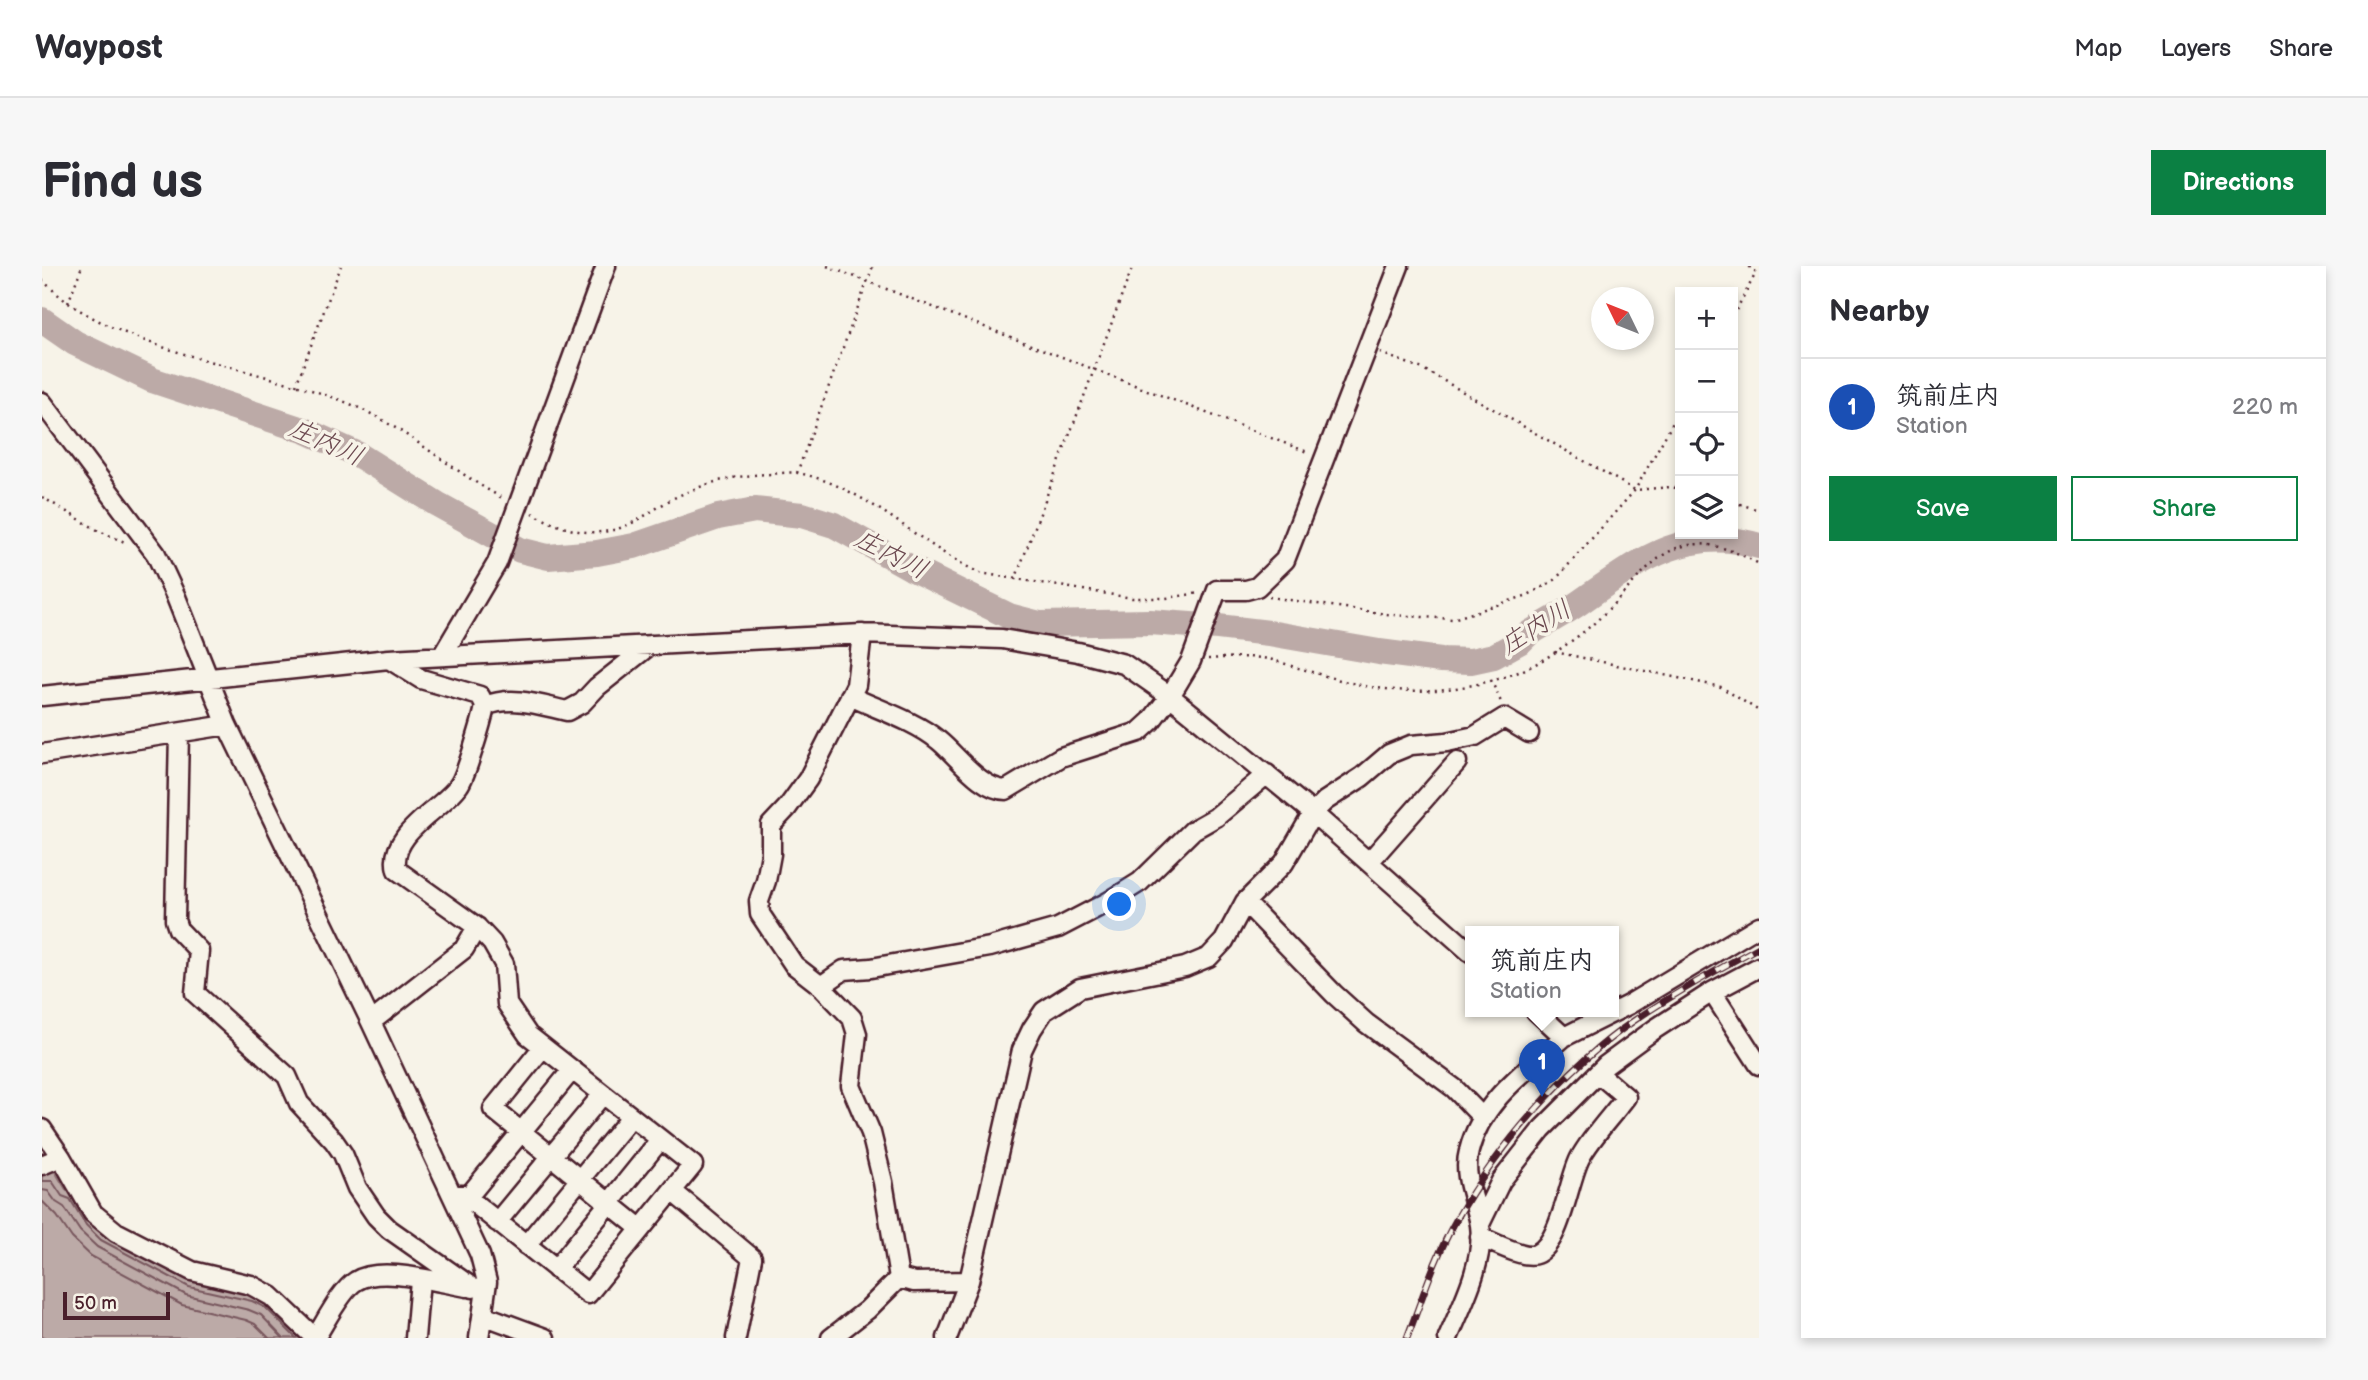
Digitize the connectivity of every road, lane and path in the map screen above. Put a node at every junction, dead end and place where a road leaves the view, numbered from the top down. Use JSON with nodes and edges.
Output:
{"nodes":[{"id":1,"x":82,"y":266,"type":"edge"},
{"id":2,"x":341,"y":266,"type":"edge"},
{"id":3,"x":606,"y":266,"type":"edge"},
{"id":4,"x":827,"y":266,"type":"edge"},
{"id":5,"x":873,"y":266,"type":"edge"},
{"id":6,"x":1133,"y":266,"type":"edge"},
{"id":7,"x":1399,"y":266,"type":"edge"},
{"id":8,"x":1749,"y":266,"type":"edge"},
{"id":9,"x":42,"y":280,"type":"edge"},
{"id":10,"x":867,"y":282,"type":"junction"},
{"id":11,"x":68,"y":303,"type":"junction"},
{"id":12,"x":1738,"y":307,"type":"edge"},
{"id":13,"x":1367,"y":349,"type":"junction"},
{"id":14,"x":1094,"y":369,"type":"junction"},
{"id":15,"x":296,"y":385,"type":"junction"},
{"id":16,"x":42,"y":402,"type":"edge"},
{"id":17,"x":1678,"y":413,"type":"edge"},
{"id":18,"x":1325,"y":459,"type":"junction"},
{"id":19,"x":797,"y":473,"type":"junction"},
{"id":20,"x":1675,"y":488,"type":"edge"},
{"id":21,"x":1635,"y":490,"type":"junction"},
{"id":22,"x":42,"y":497,"type":"edge"},
{"id":23,"x":1738,"y":504,"type":"edge"},
{"id":24,"x":516,"y":508,"type":"junction"},
{"id":25,"x":1759,"y":510,"type":"edge"},
{"id":26,"x":156,"y":554,"type":"junction"},
{"id":27,"x":1759,"y":564,"type":"edge"},
{"id":28,"x":1015,"y":580,"type":"junction"},
{"id":29,"x":1246,"y":590,"type":"junction"},
{"id":30,"x":1215,"y":595,"type":"junction"},
{"id":31,"x":862,"y":634,"type":"junction"},
{"id":32,"x":650,"y":645,"type":"junction"},
{"id":33,"x":1555,"y":652,"type":"junction"},
{"id":34,"x":442,"y":656,"type":"junction"},
{"id":35,"x":389,"y":659,"type":"junction"},
{"id":36,"x":1191,"y":661,"type":"junction"},
{"id":37,"x":209,"y":680,"type":"junction"},
{"id":38,"x":1491,"y":680,"type":"junction"},
{"id":39,"x":42,"y":696,"type":"edge"},
{"id":40,"x":850,"y":696,"type":"junction"},
{"id":41,"x":1170,"y":696,"type":"junction"},
{"id":42,"x":485,"y":706,"type":"junction"},
{"id":43,"x":1759,"y":711,"type":"edge"},
{"id":44,"x":1504,"y":718,"type":"junction"},
{"id":45,"x":227,"y":726,"type":"junction"},
{"id":46,"x":179,"y":733,"type":"junction"},
{"id":47,"x":1529,"y":733,"type":"dead end"},
{"id":48,"x":42,"y":754,"type":"edge"},
{"id":49,"x":1457,"y":762,"type":"dead end"},
{"id":50,"x":1267,"y":774,"type":"junction"},
{"id":51,"x":1313,"y":813,"type":"junction"},
{"id":52,"x":1369,"y":862,"type":"junction"},
{"id":53,"x":1245,"y":902,"type":"junction"},
{"id":54,"x":477,"y":926,"type":"junction"},
{"id":55,"x":1759,"y":926,"type":"edge"},
{"id":56,"x":1465,"y":948,"type":"edge"},
{"id":57,"x":1759,"y":967,"type":"edge"},
{"id":58,"x":821,"y":986,"type":"junction"},
{"id":59,"x":1712,"y":992,"type":"junction"},
{"id":60,"x":1619,"y":1010,"type":"edge"},
{"id":61,"x":1542,"y":1017,"type":"edge"},
{"id":62,"x":1605,"y":1017,"type":"edge"},
{"id":63,"x":371,"y":1022,"type":"junction"},
{"id":64,"x":1564,"y":1037,"type":"junction"},
{"id":65,"x":543,"y":1047,"type":"junction"},
{"id":66,"x":1757,"y":1058,"type":"edge"},
{"id":67,"x":572,"y":1070,"type":"junction"},
{"id":68,"x":1598,"y":1073,"type":"junction"},
{"id":69,"x":603,"y":1094,"type":"junction"},
{"id":70,"x":631,"y":1117,"type":"junction"},
{"id":71,"x":1483,"y":1118,"type":"junction"},
{"id":72,"x":42,"y":1129,"type":"edge"},
{"id":73,"x":520,"y":1132,"type":"junction"},
{"id":74,"x":660,"y":1140,"type":"junction"},
{"id":75,"x":551,"y":1156,"type":"junction"},
{"id":76,"x":61,"y":1157,"type":"junction"},
{"id":77,"x":42,"y":1166,"type":"edge"},
{"id":78,"x":580,"y":1180,"type":"junction"},
{"id":79,"x":672,"y":1191,"type":"junction"},
{"id":80,"x":459,"y":1197,"type":"junction"},
{"id":81,"x":609,"y":1203,"type":"junction"},
{"id":82,"x":497,"y":1222,"type":"junction"},
{"id":83,"x":641,"y":1229,"type":"junction"},
{"id":84,"x":1480,"y":1231,"type":"junction"},
{"id":85,"x":526,"y":1245,"type":"junction"},
{"id":86,"x":556,"y":1269,"type":"junction"},
{"id":87,"x":899,"y":1278,"type":"junction"},
{"id":88,"x":420,"y":1280,"type":"junction"},
{"id":89,"x":969,"y":1282,"type":"junction"},
{"id":90,"x":479,"y":1289,"type":"junction"},
{"id":91,"x":483,"y":1315,"type":"junction"},
{"id":92,"x":540,"y":1337,"type":"edge"},
{"id":93,"x":315,"y":1338,"type":"edge"},
{"id":94,"x":415,"y":1338,"type":"edge"},
{"id":95,"x":479,"y":1338,"type":"edge"},
{"id":96,"x":737,"y":1338,"type":"edge"},
{"id":97,"x":831,"y":1338,"type":"edge"},
{"id":98,"x":947,"y":1338,"type":"edge"},
{"id":99,"x":1448,"y":1338,"type":"edge"}],
"edges":[{"from":1,"to":11,"type":"path"},
{"from":2,"to":15,"type":"path"},
{"from":3,"to":24,"type":"street"},
{"from":4,"to":10,"type":"path"},
{"from":5,"to":10,"type":"path"},
{"from":6,"to":14,"type":"path"},
{"from":7,"to":13,"type":"street"},
{"from":8,"to":12,"type":"path"},
{"from":9,"to":11,"type":"path"},
{"from":10,"to":14,"type":"path"},
{"from":10,"to":19,"type":"path"},
{"from":11,"to":15,"type":"path"},
{"from":13,"to":18,"type":"street"},
{"from":13,"to":21,"type":"path"},
{"from":14,"to":18,"type":"path"},
{"from":14,"to":28,"type":"path"},
{"from":15,"to":24,"type":"path"},
{"from":16,"to":26,"type":"street"},
{"from":17,"to":21,"type":"path"},
{"from":18,"to":29,"type":"street"},
{"from":19,"to":24,"type":"path"},
{"from":19,"to":28,"type":"path"},
{"from":20,"to":21,"type":"path"},
{"from":21,"to":29,"type":"path"},
{"from":22,"to":26,"type":"path"},
{"from":23,"to":25,"type":"path"},
{"from":24,"to":34,"type":"street"},
{"from":26,"to":37,"type":"street"},
{"from":27,"to":33,"type":"path"},
{"from":28,"to":30,"type":"path"},
{"from":29,"to":30,"type":"street"},
{"from":30,"to":36,"type":"street"},
{"from":31,"to":32,"type":"street"},
{"from":31,"to":40,"type":"street"},
{"from":31,"to":41,"type":"street"},
{"from":32,"to":34,"type":"street"},
{"from":32,"to":42,"type":"street"},
{"from":33,"to":38,"type":"path"},
{"from":33,"to":43,"type":"path"},
{"from":34,"to":35,"type":"street"},
{"from":35,"to":37,"type":"street"},
{"from":35,"to":42,"type":"street"},
{"from":36,"to":38,"type":"path"},
{"from":36,"to":41,"type":"street"},
{"from":37,"to":39,"type":"street"},
{"from":37,"to":45,"type":"street"},
{"from":38,"to":44,"type":"path"},
{"from":40,"to":41,"type":"street"},
{"from":40,"to":58,"type":"street"},
{"from":41,"to":50,"type":"street"},
{"from":42,"to":54,"type":"street"},
{"from":44,"to":47,"type":"street"},
{"from":44,"to":51,"type":"street"},
{"from":45,"to":46,"type":"street"},
{"from":45,"to":63,"type":"street"},
{"from":46,"to":48,"type":"street"},
{"from":46,"to":90,"type":"street"},
{"from":49,"to":52,"type":"street"},
{"from":50,"to":51,"type":"street"},
{"from":50,"to":58,"type":"street"},
{"from":51,"to":52,"type":"street"},
{"from":51,"to":53,"type":"street"},
{"from":52,"to":56,"type":"street"},
{"from":53,"to":71,"type":"street"},
{"from":53,"to":89,"type":"street"},
{"from":54,"to":63,"type":"street"},
{"from":54,"to":65,"type":"street"},
{"from":55,"to":60,"type":"street"},
{"from":57,"to":59,"type":"street"},
{"from":58,"to":87,"type":"street"},
{"from":59,"to":66,"type":"street"},
{"from":59,"to":68,"type":"street"},
{"from":61,"to":64,"type":"street"},
{"from":62,"to":64,"type":"street"},
{"from":63,"to":80,"type":"street"},
{"from":64,"to":71,"type":"street"},
{"from":65,"to":67,"type":"street"},
{"from":65,"to":73,"type":"street"},
{"from":67,"to":69,"type":"street"},
{"from":67,"to":73,"type":"street"},
{"from":68,"to":84,"type":"street"},
{"from":68,"to":84,"type":"street"},
{"from":69,"to":70,"type":"street"},
{"from":69,"to":75,"type":"street"},
{"from":70,"to":74,"type":"street"},
{"from":70,"to":78,"type":"street"},
{"from":71,"to":84,"type":"street"},
{"from":72,"to":76,"type":"street"},
{"from":73,"to":75,"type":"street"},
{"from":73,"to":80,"type":"street"},
{"from":74,"to":79,"type":"street"},
{"from":74,"to":81,"type":"street"},
{"from":75,"to":78,"type":"street"},
{"from":75,"to":82,"type":"street"},
{"from":76,"to":77,"type":"street"},
{"from":76,"to":93,"type":"street"},
{"from":78,"to":81,"type":"street"},
{"from":78,"to":85,"type":"street"},
{"from":79,"to":83,"type":"street"},
{"from":79,"to":96,"type":"street"},
{"from":80,"to":82,"type":"street"},
{"from":80,"to":90,"type":"street"},
{"from":81,"to":83,"type":"street"},
{"from":81,"to":86,"type":"street"},
{"from":82,"to":85,"type":"street"},
{"from":83,"to":86,"type":"street"},
{"from":84,"to":99,"type":"street"},
{"from":85,"to":86,"type":"street"},
{"from":87,"to":89,"type":"street"},
{"from":87,"to":97,"type":"street"},
{"from":88,"to":90,"type":"street"},
{"from":88,"to":93,"type":"street"},
{"from":88,"to":94,"type":"street"},
{"from":89,"to":98,"type":"street"},
{"from":90,"to":91,"type":"street"},
{"from":91,"to":92,"type":"street"},
{"from":91,"to":95,"type":"street"}]}
